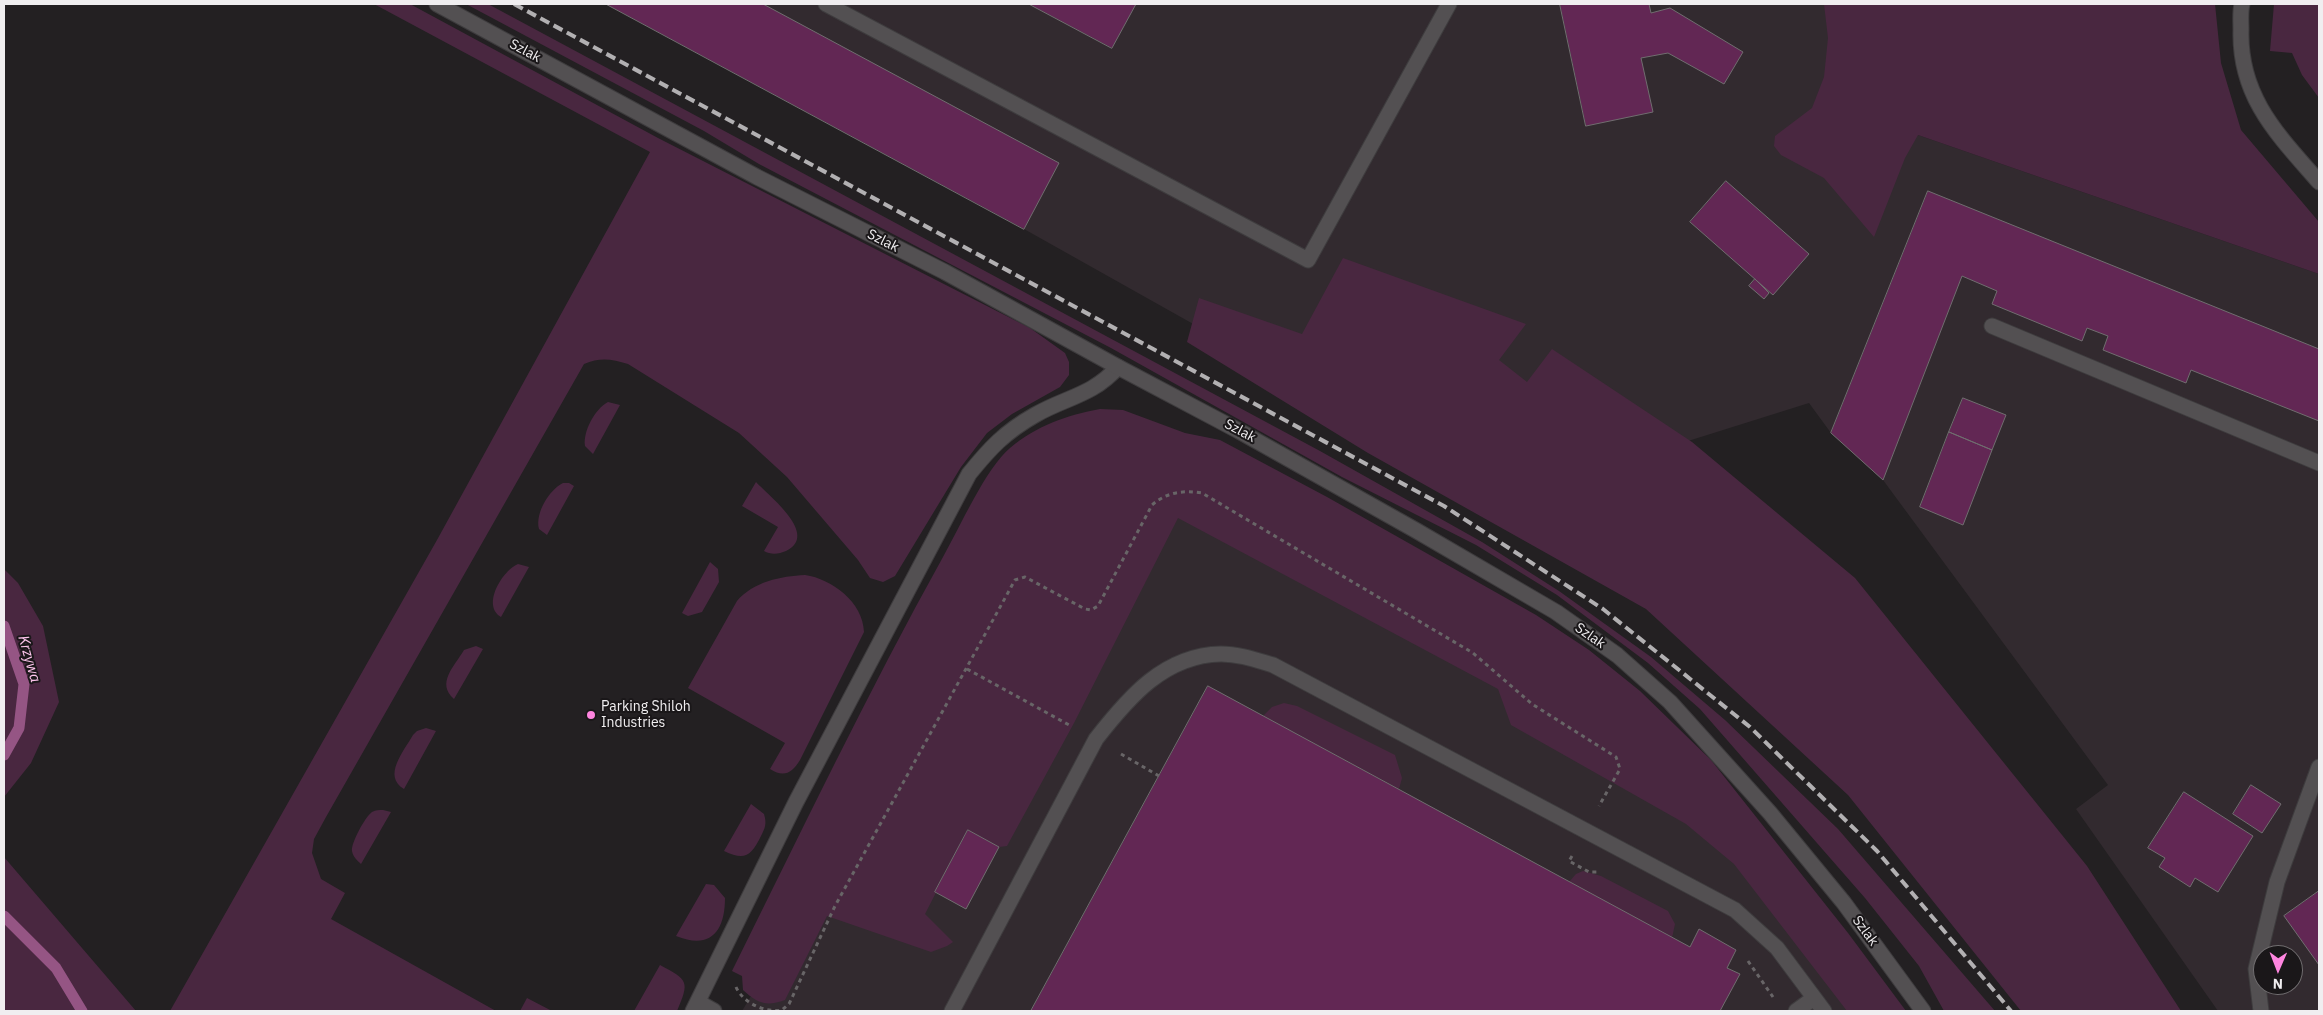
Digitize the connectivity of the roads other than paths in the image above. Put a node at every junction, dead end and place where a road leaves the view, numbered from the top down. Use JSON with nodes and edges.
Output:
{"nodes":[{"id":1,"x":437,"y":4,"type":"edge"},
{"id":2,"x":826,"y":4,"type":"edge"},
{"id":3,"x":1449,"y":4,"type":"edge"},
{"id":4,"x":2242,"y":4,"type":"edge"},
{"id":5,"x":2319,"y":182,"type":"edge"},
{"id":6,"x":1992,"y":326,"type":"dead end"},
{"id":7,"x":1118,"y":367,"type":"junction"},
{"id":8,"x":2319,"y":463,"type":"edge"},
{"id":9,"x":2319,"y":767,"type":"edge"},
{"id":10,"x":1814,"y":998,"type":"junction"},
{"id":11,"x":695,"y":1007,"type":"edge"},
{"id":12,"x":714,"y":1011,"type":"edge"},
{"id":13,"x":952,"y":1011,"type":"edge"},
{"id":14,"x":1796,"y":1011,"type":"edge"},
{"id":15,"x":1824,"y":1011,"type":"edge"},
{"id":16,"x":1923,"y":1011,"type":"edge"},
{"id":17,"x":2261,"y":1011,"type":"edge"}],
"edges":[{"from":1,"to":7,"type":"street","name":"Szlak"},
{"from":2,"to":3,"type":"street"},
{"from":4,"to":5,"type":"street"},
{"from":6,"to":8,"type":"street"},
{"from":7,"to":11,"type":"street"},
{"from":7,"to":16,"type":"street","name":"Szlak"},
{"from":9,"to":17,"type":"street"},
{"from":10,"to":13,"type":"street"},
{"from":10,"to":14,"type":"street"},
{"from":10,"to":15,"type":"street"},
{"from":11,"to":12,"type":"street"}]}
